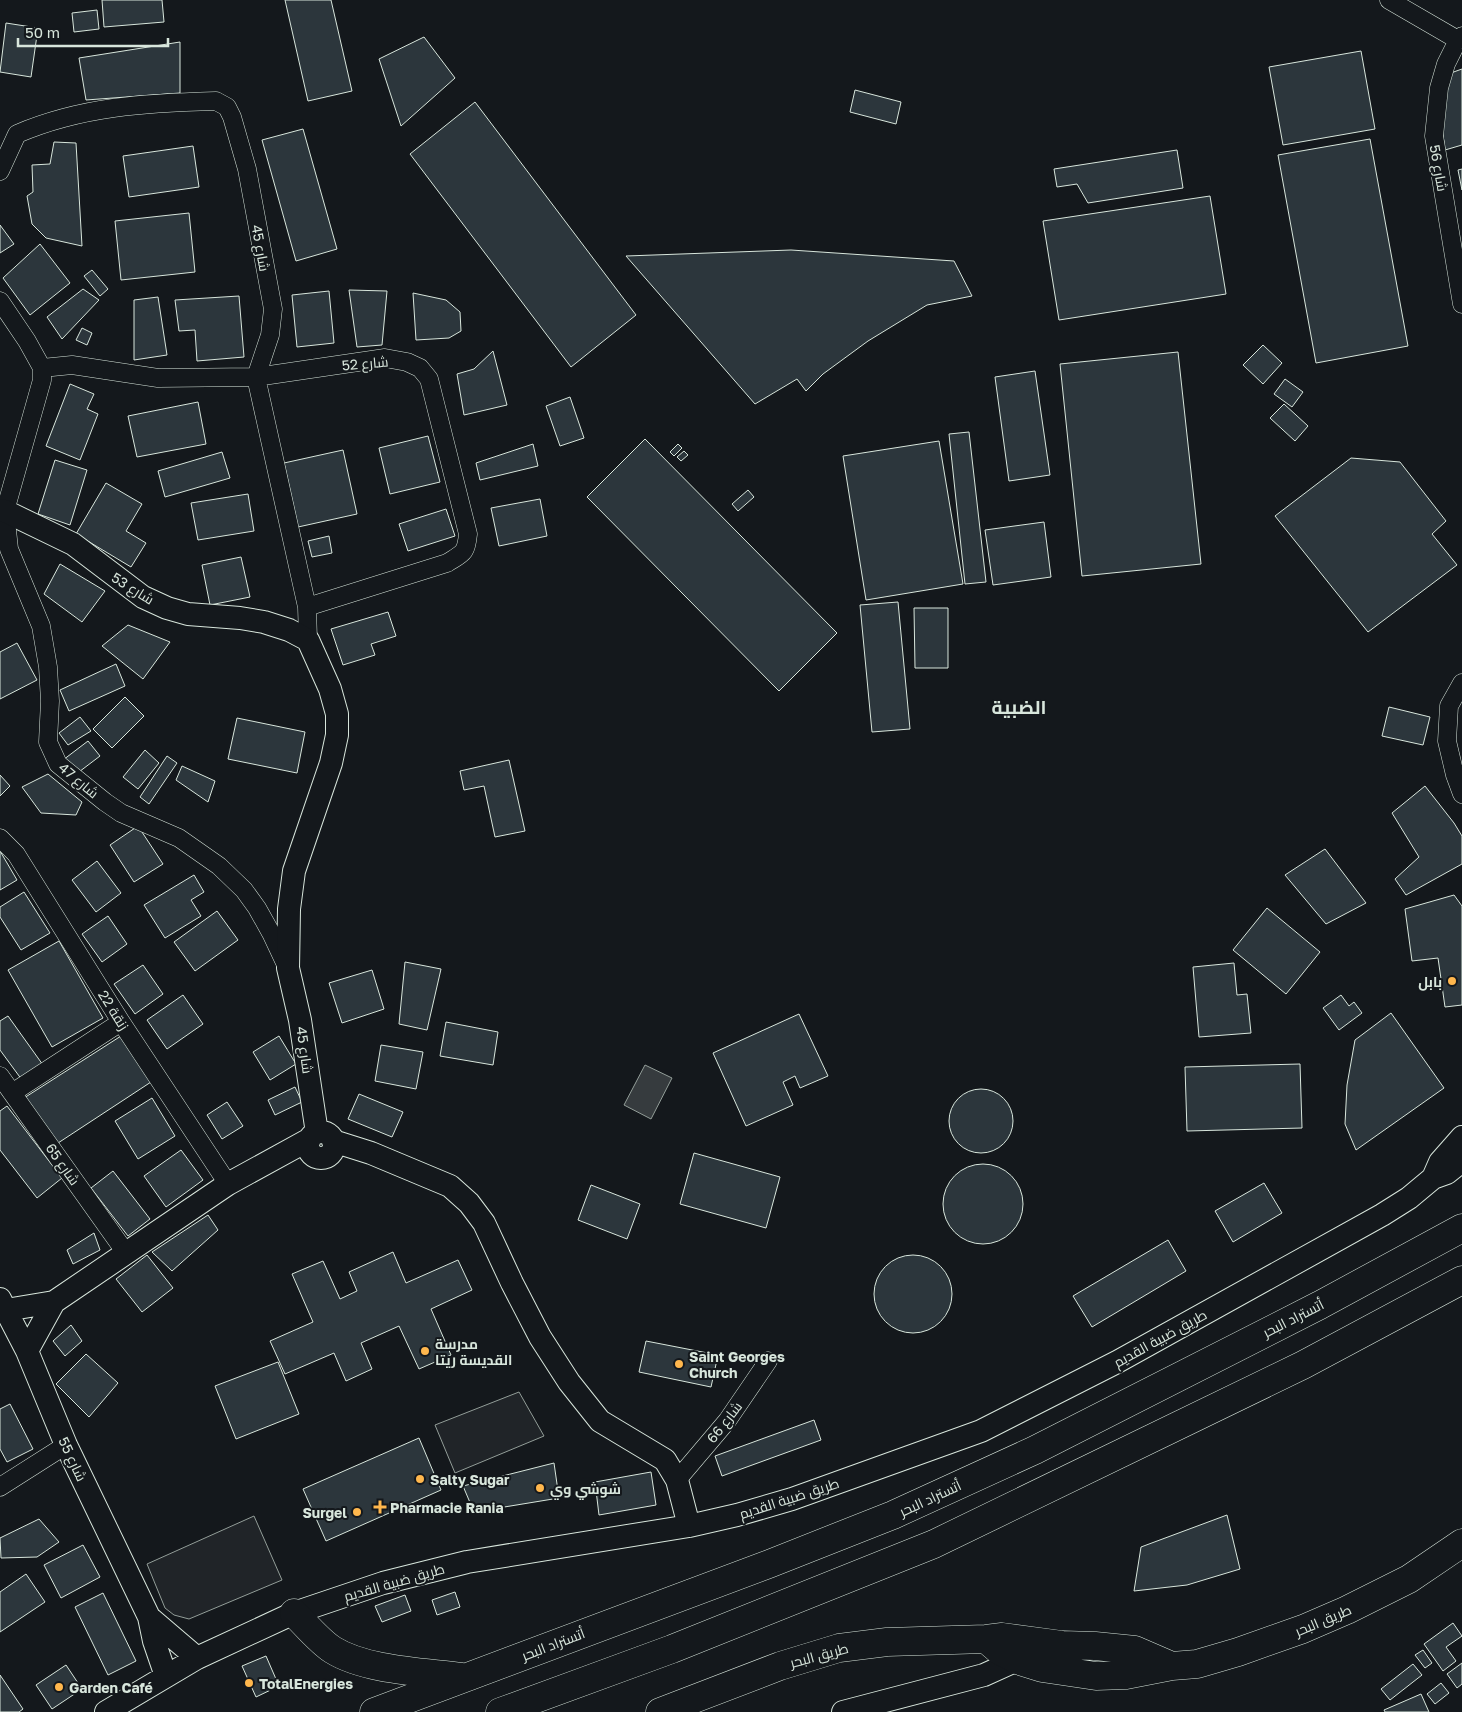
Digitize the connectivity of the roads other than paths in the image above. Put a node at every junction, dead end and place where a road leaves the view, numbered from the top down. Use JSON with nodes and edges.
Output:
{"nodes":[{"id":1,"x":1389,"y":0,"type":"edge"},
{"id":2,"x":1460,"y":38,"type":"edge"},
{"id":3,"x":0,"y":171,"type":"edge"},
{"id":4,"x":0,"y":301,"type":"edge"},
{"id":5,"x":1462,"y":304,"type":"edge"},
{"id":6,"x":42,"y":368,"type":"junction"},
{"id":7,"x":256,"y":377,"type":"junction"},
{"id":8,"x":2,"y":510,"type":"edge"},
{"id":9,"x":307,"y":606,"type":"junction"},
{"id":10,"x":308,"y":640,"type":"junction"},
{"id":11,"x":1462,"y":683,"type":"edge"},
{"id":12,"x":1462,"y":794,"type":"edge"},
{"id":13,"x":0,"y":838,"type":"edge"},
{"id":14,"x":288,"y":968,"type":"junction"},
{"id":15,"x":121,"y":1022,"type":"junction"},
{"id":16,"x":0,"y":1076,"type":"edge"},
{"id":17,"x":12,"y":1093,"type":"junction"},
{"id":18,"x":1462,"y":1137,"type":"edge"},
{"id":19,"x":321,"y":1144,"type":"junction"},
{"id":20,"x":1462,"y":1161,"type":"edge"},
{"id":21,"x":1433,"y":1178,"type":"junction"},
{"id":22,"x":228,"y":1184,"type":"junction"},
{"id":23,"x":1462,"y":1228,"type":"edge"},
{"id":24,"x":126,"y":1253,"type":"junction"},
{"id":25,"x":1462,"y":1280,"type":"edge"},
{"id":26,"x":54,"y":1302,"type":"junction"},
{"id":27,"x":3,"y":1305,"type":"edge"},
{"id":28,"x":27,"y":1352,"type":"junction"},
{"id":29,"x":768,"y":1362,"type":"dead end"},
{"id":30,"x":66,"y":1445,"type":"junction"},
{"id":31,"x":677,"y":1480,"type":"junction"},
{"id":32,"x":0,"y":1486,"type":"edge"},
{"id":33,"x":689,"y":1526,"type":"junction"},
{"id":34,"x":1462,"y":1543,"type":"edge"},
{"id":35,"x":294,"y":1613,"type":"junction"},
{"id":36,"x":149,"y":1617,"type":"junction"},
{"id":37,"x":1095,"y":1646,"type":"junction"},
{"id":38,"x":1022,"y":1651,"type":"junction"},
{"id":39,"x":197,"y":1658,"type":"junction"},
{"id":40,"x":1172,"y":1666,"type":"junction"},
{"id":41,"x":166,"y":1676,"type":"junction"},
{"id":42,"x":1096,"y":1676,"type":"junction"},
{"id":43,"x":464,"y":1678,"type":"junction"},
{"id":44,"x":106,"y":1712,"type":"edge"},
{"id":45,"x":374,"y":1712,"type":"edge"},
{"id":46,"x":500,"y":1712,"type":"edge"},
{"id":47,"x":660,"y":1712,"type":"edge"},
{"id":48,"x":843,"y":1712,"type":"edge"}],
"edges":[{"from":1,"to":2,"type":"street"},
{"from":2,"to":5,"type":"street","name":"شارع 56"},
{"from":3,"to":7,"type":"street","name":"شارع 45"},
{"from":4,"to":6,"type":"street"},
{"from":6,"to":7,"type":"street","name":"شارع 52"},
{"from":6,"to":8,"type":"street"},
{"from":7,"to":9,"type":"street"},
{"from":7,"to":9,"type":"street","name":"شارع 52"},
{"from":8,"to":10,"type":"street","name":"شارع 53"},
{"from":8,"to":14,"type":"street","name":"شارع 47"},
{"from":9,"to":10,"type":"street"},
{"from":10,"to":14,"type":"street","name":"شارع 45"},
{"from":11,"to":12,"type":"street"},
{"from":13,"to":15,"type":"street","name":"زنقة 22"},
{"from":14,"to":19,"type":"street","name":"شارع 45"},
{"from":15,"to":17,"type":"street"},
{"from":15,"to":22,"type":"street","name":"زنقة 22"},
{"from":16,"to":17,"type":"street","name":"شارع 65"},
{"from":17,"to":24,"type":"street","name":"شارع 65"},
{"from":18,"to":21,"type":"street","name":"طريق ضبية القديم"},
{"from":19,"to":22,"type":"street"},
{"from":19,"to":31,"type":"street"},
{"from":20,"to":21,"type":"street","name":"طريق ضبية القديم"},
{"from":21,"to":33,"type":"street","name":"طريق ضبية القديم"},
{"from":22,"to":24,"type":"street"},
{"from":23,"to":43,"type":"highway","name":"أتستراد البحر"},
{"from":24,"to":26,"type":"street"},
{"from":25,"to":46,"type":"highway"},
{"from":26,"to":27,"type":"street"},
{"from":26,"to":28,"type":"street"},
{"from":27,"to":28,"type":"street","name":"شارع 55"},
{"from":28,"to":30,"type":"street","name":"شارع 55"},
{"from":29,"to":31,"type":"street","name":"شارع 66"},
{"from":30,"to":32,"type":"street"},
{"from":30,"to":36,"type":"street","name":"شارع 55"},
{"from":31,"to":33,"type":"street"},
{"from":33,"to":35,"type":"street","name":"طريق ضبية القديم"},
{"from":34,"to":40,"type":"highway","name":"طريق البحر"},
{"from":35,"to":39,"type":"street","name":"طريق ضبية القديم"},
{"from":35,"to":43,"type":"highway"},
{"from":36,"to":39,"type":"street","name":"شارع 55"},
{"from":36,"to":41,"type":"street","name":"شارع 55"},
{"from":37,"to":38,"type":"highway"},
{"from":37,"to":40,"type":"highway"},
{"from":37,"to":42,"type":"highway"},
{"from":38,"to":42,"type":"highway","name":"طريق البحر"},
{"from":38,"to":47,"type":"highway","name":"طريق البحر"},
{"from":38,"to":48,"type":"street"},
{"from":39,"to":41,"type":"street","name":"طريق ضبية القديم"},
{"from":40,"to":42,"type":"highway","name":"طريق البحر"},
{"from":41,"to":44,"type":"street","name":"طريق ضبية القديم"},
{"from":43,"to":45,"type":"highway","name":"أتستراد البحر"}]}
